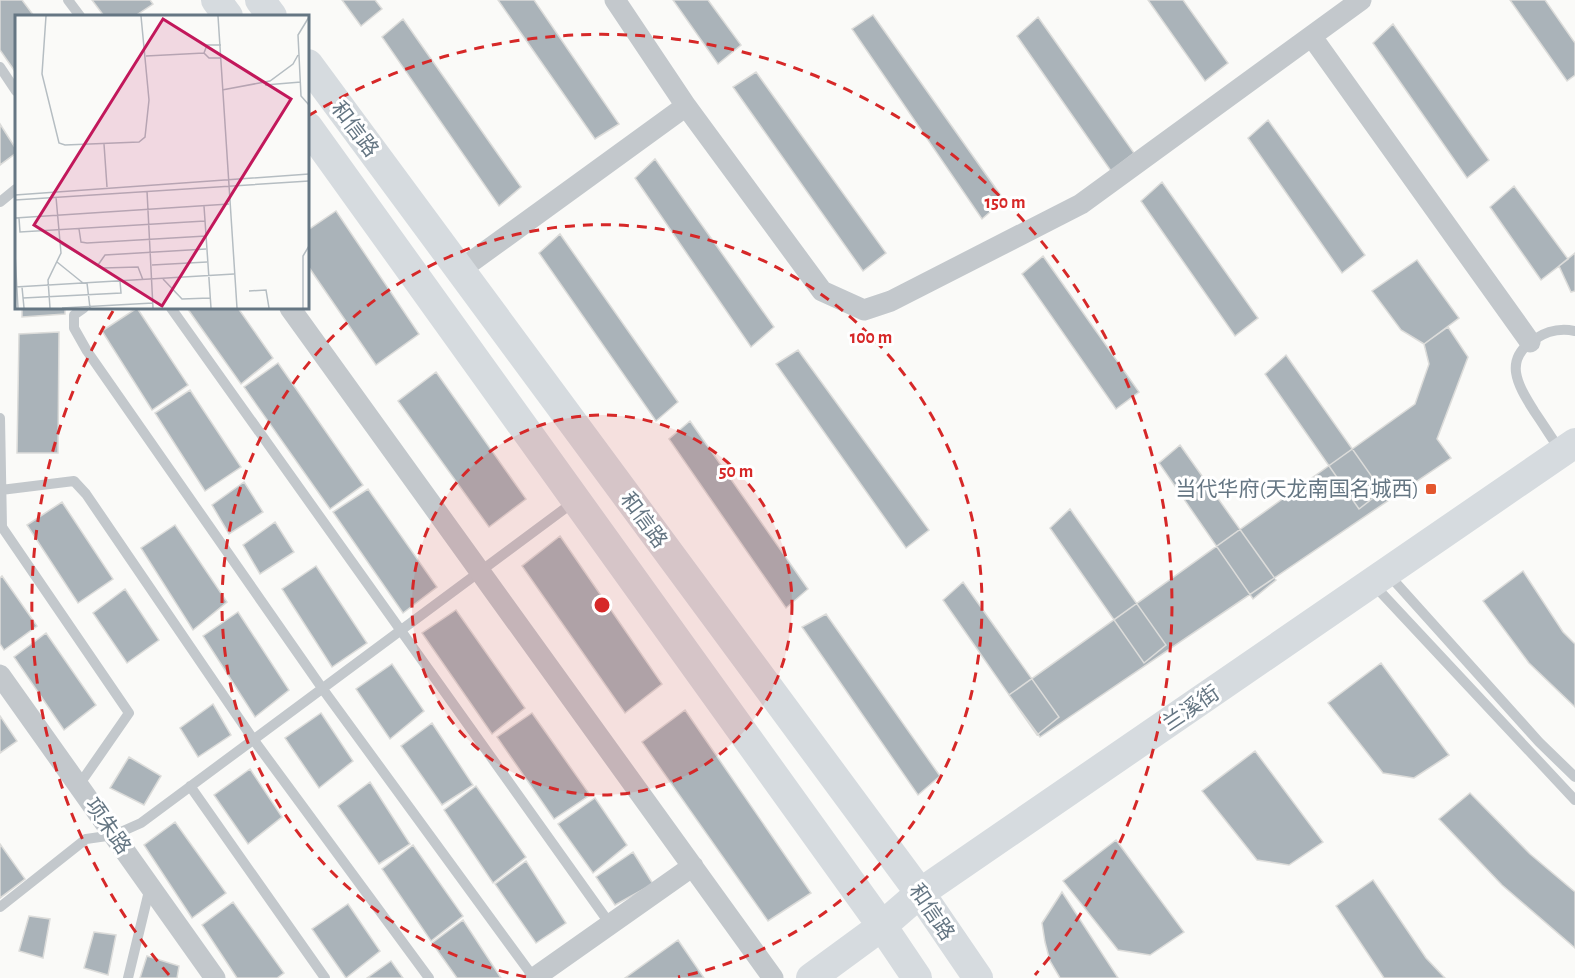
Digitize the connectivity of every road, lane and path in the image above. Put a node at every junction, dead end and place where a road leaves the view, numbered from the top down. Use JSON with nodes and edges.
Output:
{"nodes":[{"id":1,"x":68,"y":0,"type":"edge"},
{"id":2,"x":216,"y":0,"type":"edge"},
{"id":3,"x":260,"y":0,"type":"edge"},
{"id":4,"x":615,"y":0,"type":"edge"},
{"id":5,"x":1361,"y":0,"type":"edge"},
{"id":6,"x":79,"y":15,"type":"edge"},
{"id":7,"x":227,"y":15,"type":"edge"},
{"id":8,"x":271,"y":15,"type":"edge"},
{"id":9,"x":1312,"y":37,"type":"junction"},
{"id":10,"x":309,"y":65,"type":"edge"},
{"id":11,"x":0,"y":67,"type":"edge"},
{"id":12,"x":15,"y":90,"type":"edge"},
{"id":13,"x":686,"y":106,"type":"junction"},
{"id":14,"x":309,"y":128,"type":"edge"},
{"id":15,"x":15,"y":190,"type":"edge"},
{"id":16,"x":0,"y":201,"type":"edge"},
{"id":17,"x":460,"y":270,"type":"junction"},
{"id":18,"x":83,"y":309,"type":"edge"},
{"id":19,"x":172,"y":309,"type":"edge"},
{"id":20,"x":291,"y":309,"type":"edge"},
{"id":21,"x":1575,"y":331,"type":"edge"},
{"id":22,"x":1530,"y":342,"type":"junction"},
{"id":23,"x":0,"y":418,"type":"edge"},
{"id":24,"x":1568,"y":448,"type":"edge"},
{"id":25,"x":2,"y":490,"type":"junction"},
{"id":26,"x":576,"y":500,"type":"junction"},
{"id":27,"x":1,"y":527,"type":"edge"},
{"id":28,"x":480,"y":571,"type":"junction"},
{"id":29,"x":1380,"y":578,"type":"junction"},
{"id":30,"x":400,"y":631,"type":"junction"},
{"id":31,"x":0,"y":675,"type":"edge"},
{"id":32,"x":322,"y":688,"type":"junction"},
{"id":33,"x":253,"y":739,"type":"junction"},
{"id":34,"x":1575,"y":777,"type":"edge"},
{"id":35,"x":79,"y":785,"type":"junction"},
{"id":36,"x":190,"y":786,"type":"junction"},
{"id":37,"x":1575,"y":800,"type":"edge"},
{"id":38,"x":114,"y":835,"type":"junction"},
{"id":39,"x":693,"y":866,"type":"junction"},
{"id":40,"x":150,"y":887,"type":"junction"},
{"id":41,"x":920,"y":893,"type":"junction"},
{"id":42,"x":0,"y":907,"type":"edge"},
{"id":43,"x":610,"y":924,"type":"junction"},
{"id":44,"x":882,"y":926,"type":"junction"},
{"id":45,"x":128,"y":978,"type":"edge"},
{"id":46,"x":215,"y":978,"type":"edge"},
{"id":47,"x":325,"y":978,"type":"edge"},
{"id":48,"x":429,"y":978,"type":"edge"},
{"id":49,"x":534,"y":978,"type":"edge"},
{"id":50,"x":773,"y":978,"type":"edge"},
{"id":51,"x":811,"y":978,"type":"edge"},
{"id":52,"x":917,"y":978,"type":"edge"},
{"id":53,"x":978,"y":978,"type":"edge"}],
"edges":[{"from":1,"to":6,"type":"lane"},
{"from":2,"to":7,"type":"street"},
{"from":3,"to":8,"type":"street"},
{"from":4,"to":13,"type":"street"},
{"from":5,"to":9,"type":"street"},
{"from":9,"to":13,"type":"street"},
{"from":9,"to":22,"type":"street"},
{"from":10,"to":17,"type":"street","name":"和信路"},
{"from":11,"to":12,"type":"lane"},
{"from":13,"to":17,"type":"street"},
{"from":14,"to":26,"type":"street","name":"和信路"},
{"from":15,"to":16,"type":"lane"},
{"from":17,"to":41,"type":"street","name":"和信路"},
{"from":18,"to":32,"type":"lane"},
{"from":19,"to":30,"type":"lane"},
{"from":20,"to":28,"type":"street"},
{"from":21,"to":22,"type":"lane"},
{"from":22,"to":24,"type":"lane"},
{"from":23,"to":25,"type":"lane"},
{"from":24,"to":29,"type":"street","name":"兰溪街"},
{"from":25,"to":27,"type":"lane"},
{"from":25,"to":33,"type":"lane"},
{"from":26,"to":28,"type":"lane"},
{"from":26,"to":44,"type":"street","name":"和信路"},
{"from":27,"to":35,"type":"lane"},
{"from":28,"to":30,"type":"lane"},
{"from":28,"to":39,"type":"street"},
{"from":29,"to":34,"type":"lane"},
{"from":29,"to":37,"type":"lane"},
{"from":29,"to":41,"type":"street","name":"兰溪街"},
{"from":30,"to":32,"type":"lane"},
{"from":30,"to":43,"type":"lane"},
{"from":31,"to":35,"type":"street","name":"项朱路"},
{"from":32,"to":33,"type":"lane"},
{"from":32,"to":49,"type":"lane"},
{"from":33,"to":36,"type":"lane"},
{"from":33,"to":48,"type":"lane"},
{"from":35,"to":38,"type":"street","name":"项朱路"},
{"from":36,"to":38,"type":"lane"},
{"from":36,"to":47,"type":"lane"},
{"from":38,"to":40,"type":"street","name":"项朱路"},
{"from":38,"to":42,"type":"lane"},
{"from":39,"to":43,"type":"street"},
{"from":39,"to":50,"type":"street"},
{"from":40,"to":45,"type":"lane"},
{"from":40,"to":46,"type":"street","name":"项朱路"},
{"from":41,"to":44,"type":"street","name":"兰溪街"},
{"from":41,"to":53,"type":"street","name":"和信路"},
{"from":43,"to":49,"type":"street"},
{"from":44,"to":51,"type":"street","name":"兰溪街"},
{"from":44,"to":52,"type":"street","name":"和信路"}]}
